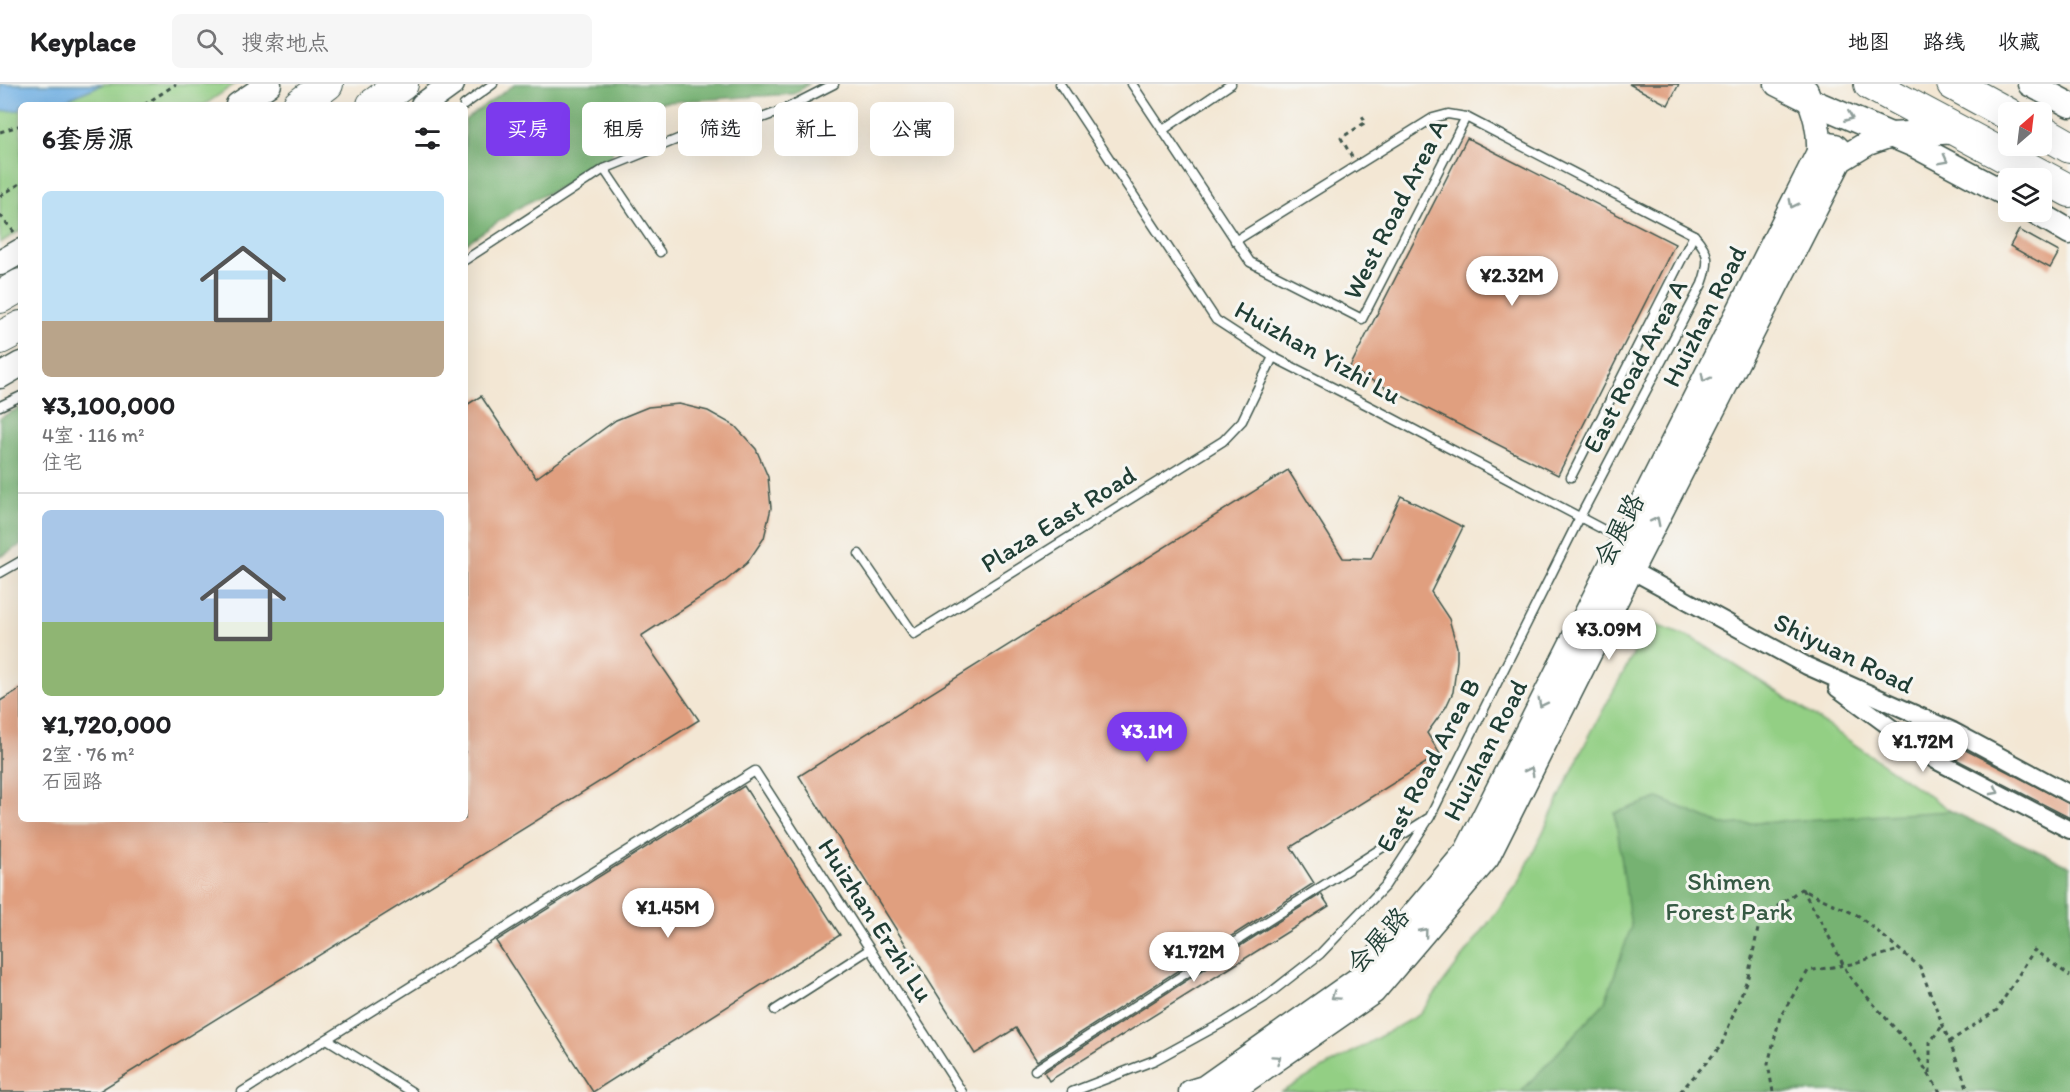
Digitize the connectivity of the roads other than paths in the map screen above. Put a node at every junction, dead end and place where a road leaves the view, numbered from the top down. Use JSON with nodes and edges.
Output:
{"nodes":[{"id":1,"x":268,"y":84,"type":"edge"},
{"id":2,"x":327,"y":84,"type":"edge"},
{"id":3,"x":402,"y":84,"type":"edge"},
{"id":4,"x":452,"y":84,"type":"edge"},
{"id":5,"x":493,"y":84,"type":"edge"},
{"id":6,"x":834,"y":84,"type":"edge"},
{"id":7,"x":1060,"y":84,"type":"edge"},
{"id":8,"x":1132,"y":84,"type":"edge"},
{"id":9,"x":1231,"y":84,"type":"edge"},
{"id":10,"x":1777,"y":84,"type":"edge"},
{"id":11,"x":1870,"y":84,"type":"edge"},
{"id":12,"x":2031,"y":84,"type":"edge"},
{"id":13,"x":1967,"y":88,"type":"edge"},
{"id":14,"x":1807,"y":93,"type":"edge"},
{"id":15,"x":242,"y":102,"type":"edge"},
{"id":16,"x":302,"y":102,"type":"edge"},
{"id":17,"x":378,"y":102,"type":"edge"},
{"id":18,"x":427,"y":102,"type":"edge"},
{"id":19,"x":468,"y":102,"type":"edge"},
{"id":20,"x":2070,"y":105,"type":"edge"},
{"id":21,"x":1998,"y":108,"type":"edge"},
{"id":22,"x":1466,"y":117,"type":"junction"},
{"id":23,"x":1163,"y":130,"type":"junction"},
{"id":24,"x":1959,"y":131,"type":"junction"},
{"id":25,"x":1891,"y":135,"type":"junction"},
{"id":26,"x":2052,"y":137,"type":"edge"},
{"id":27,"x":2070,"y":147,"type":"edge"},
{"id":28,"x":1830,"y":156,"type":"junction"},
{"id":29,"x":604,"y":170,"type":"junction"},
{"id":30,"x":1998,"y":190,"type":"edge"},
{"id":31,"x":2070,"y":191,"type":"edge"},
{"id":32,"x":2052,"y":221,"type":"edge"},
{"id":33,"x":2070,"y":232,"type":"edge"},
{"id":34,"x":1694,"y":235,"type":"junction"},
{"id":35,"x":1235,"y":241,"type":"junction"},
{"id":36,"x":17,"y":242,"type":"edge"},
{"id":37,"x":660,"y":252,"type":"dead end"},
{"id":38,"x":468,"y":258,"type":"edge"},
{"id":39,"x":0,"y":263,"type":"edge"},
{"id":40,"x":18,"y":287,"type":"edge"},
{"id":41,"x":0,"y":297,"type":"edge"},
{"id":42,"x":18,"y":329,"type":"edge"},
{"id":43,"x":0,"y":338,"type":"edge"},
{"id":44,"x":1274,"y":357,"type":"junction"},
{"id":45,"x":18,"y":366,"type":"edge"},
{"id":46,"x":0,"y":376,"type":"edge"},
{"id":47,"x":18,"y":397,"type":"edge"},
{"id":48,"x":0,"y":406,"type":"edge"},
{"id":49,"x":1571,"y":477,"type":"dead end"},
{"id":50,"x":1580,"y":517,"type":"junction"},
{"id":51,"x":860,"y":554,"type":"dead end"},
{"id":52,"x":1627,"y":555,"type":"junction"},
{"id":53,"x":18,"y":563,"type":"edge"},
{"id":54,"x":0,"y":573,"type":"edge"},
{"id":55,"x":1807,"y":666,"type":"junction"},
{"id":56,"x":2070,"y":794,"type":"edge"},
{"id":57,"x":1430,"y":817,"type":"junction"},
{"id":58,"x":2070,"y":830,"type":"edge"},
{"id":59,"x":870,"y":949,"type":"junction"},
{"id":60,"x":775,"y":1010,"type":"dead end"},
{"id":61,"x":327,"y":1039,"type":"junction"},
{"id":62,"x":1035,"y":1070,"type":"dead end"},
{"id":63,"x":242,"y":1092,"type":"edge"},
{"id":64,"x":411,"y":1092,"type":"edge"},
{"id":65,"x":962,"y":1092,"type":"edge"},
{"id":66,"x":1072,"y":1092,"type":"edge"},
{"id":67,"x":1191,"y":1092,"type":"edge"},
{"id":68,"x":1229,"y":1092,"type":"edge"}],
"edges":[{"from":1,"to":15,"type":"main road"},
{"from":2,"to":16,"type":"highway"},
{"from":3,"to":17,"type":"highway"},
{"from":4,"to":18,"type":"main road"},
{"from":5,"to":19,"type":"lane"},
{"from":6,"to":29,"type":"lane"},
{"from":7,"to":44,"type":"lane","name":"Huizhan Yizhi Lu"},
{"from":8,"to":23,"type":"lane"},
{"from":9,"to":23,"type":"lane"},
{"from":10,"to":14,"type":"main road"},
{"from":11,"to":24,"type":"highway"},
{"from":12,"to":20,"type":"main road"},
{"from":13,"to":21,"type":"highway"},
{"from":14,"to":25,"type":"main road","one_way":true},
{"from":14,"to":28,"type":"main road"},
{"from":22,"to":34,"type":"lane"},
{"from":22,"to":35,"type":"lane"},
{"from":22,"to":35,"type":"lane","name":"West Road Area A"},
{"from":23,"to":35,"type":"lane"},
{"from":24,"to":25,"type":"main road"},
{"from":24,"to":31,"type":"highway"},
{"from":25,"to":28,"type":"main road"},
{"from":25,"to":30,"type":"main road","one_way":true},
{"from":26,"to":27,"type":"highway"},
{"from":28,"to":52,"type":"main road","name":"会展路"},
{"from":29,"to":37,"type":"lane"},
{"from":29,"to":38,"type":"lane"},
{"from":32,"to":33,"type":"main road"},
{"from":34,"to":49,"type":"lane"},
{"from":34,"to":50,"type":"lane","name":"East Road Area A"},
{"from":36,"to":39,"type":"main road"},
{"from":40,"to":41,"type":"highway"},
{"from":42,"to":43,"type":"highway"},
{"from":44,"to":50,"type":"lane","name":"Huizhan Yizhi Lu"},
{"from":44,"to":51,"type":"lane","name":"Plaza East Road"},
{"from":45,"to":46,"type":"main road"},
{"from":47,"to":48,"type":"lane"},
{"from":50,"to":52,"type":"lane","name":"Huizhan Yizhi Lu"},
{"from":50,"to":57,"type":"lane","name":"East Road Area B"},
{"from":52,"to":55,"type":"street","name":"Shiyuan Road"},
{"from":52,"to":67,"type":"main road","name":"Huizhan Road","one_way":true},
{"from":68,"to":52,"type":"main road","name":"会展路","one_way":true},
{"from":53,"to":54,"type":"lane"},
{"from":55,"to":56,"type":"street","name":"Shiyuan Road"},
{"from":55,"to":58,"type":"street","one_way":true},
{"from":57,"to":62,"type":"lane"},
{"from":57,"to":66,"type":"lane","name":"East Road Area B"},
{"from":59,"to":60,"type":"lane"},
{"from":59,"to":61,"type":"lane","name":"Huizhan Erzhi Lu"},
{"from":59,"to":65,"type":"lane","name":"Huizhan Erzhi Lu"},
{"from":61,"to":63,"type":"lane"},
{"from":61,"to":64,"type":"lane"}]}
